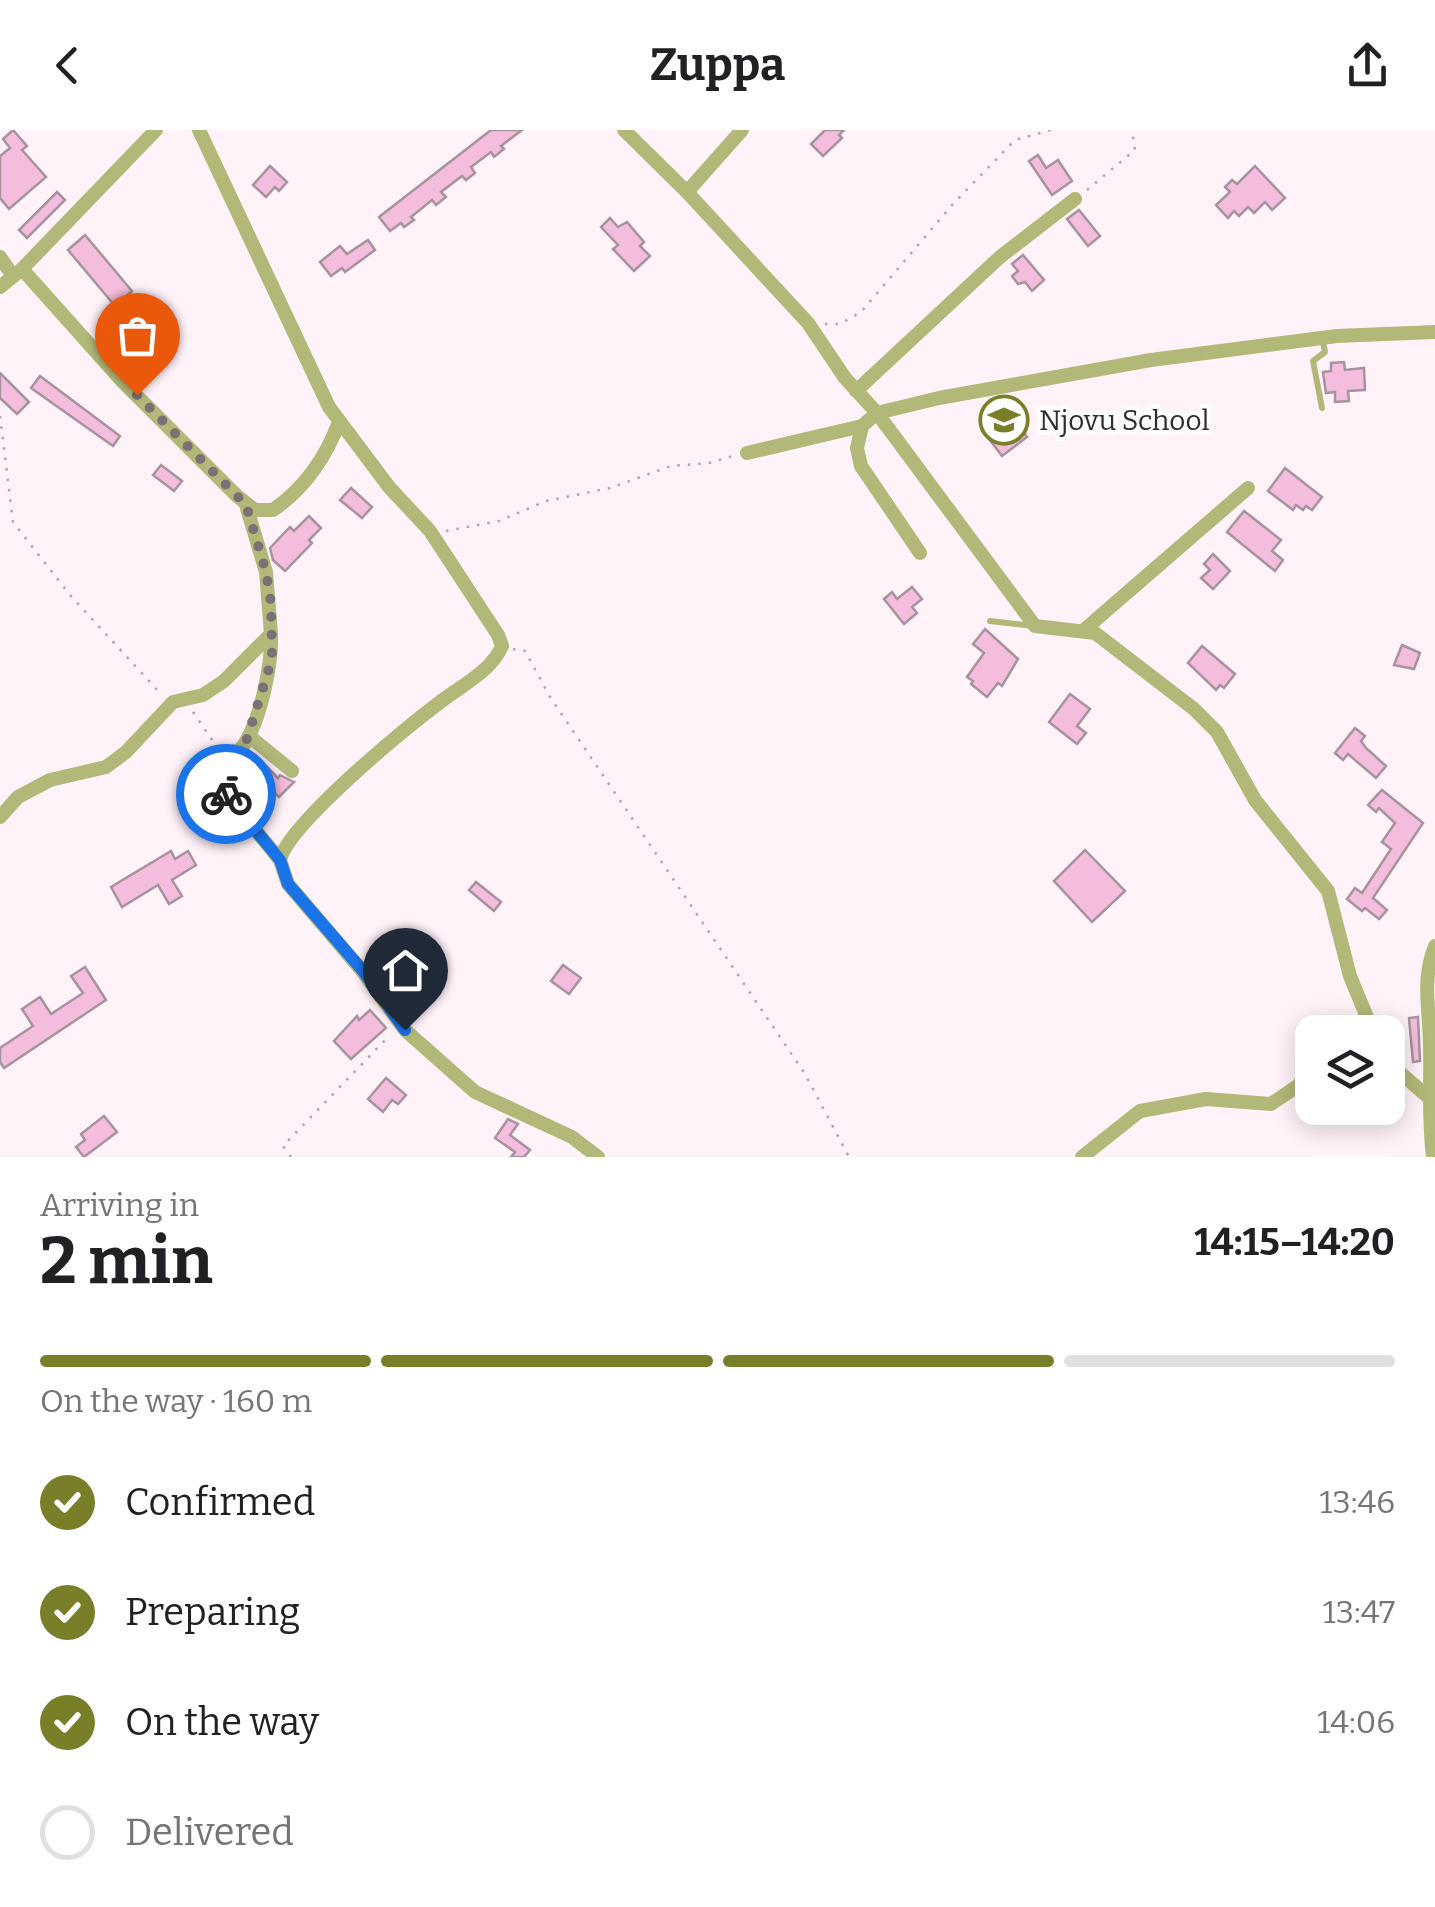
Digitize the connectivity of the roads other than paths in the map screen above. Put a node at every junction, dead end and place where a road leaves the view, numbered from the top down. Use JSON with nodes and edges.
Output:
{"nodes":[{"id":1,"x":156,"y":130,"type":"edge"},
{"id":2,"x":199,"y":130,"type":"edge"},
{"id":3,"x":624,"y":130,"type":"edge"},
{"id":4,"x":742,"y":130,"type":"edge"},
{"id":5,"x":687,"y":192,"type":"junction"},
{"id":6,"x":1074,"y":200,"type":"road end"},
{"id":7,"x":0,"y":257,"type":"edge"},
{"id":8,"x":17,"y":272,"type":"junction"},
{"id":9,"x":0,"y":287,"type":"edge"},
{"id":10,"x":1435,"y":332,"type":"edge"},
{"id":11,"x":1322,"y":338,"type":"junction"},
{"id":12,"x":856,"y":391,"type":"junction"},
{"id":13,"x":1322,"y":408,"type":"dead end"},
{"id":14,"x":877,"y":413,"type":"junction"},
{"id":15,"x":339,"y":422,"type":"junction"},
{"id":16,"x":862,"y":426,"type":"junction"},
{"id":17,"x":747,"y":453,"type":"road end"},
{"id":18,"x":1248,"y":488,"type":"dead end"},
{"id":19,"x":246,"y":505,"type":"junction"},
{"id":20,"x":920,"y":553,"type":"dead end"},
{"id":21,"x":990,"y":622,"type":"dead end"},
{"id":22,"x":1035,"y":626,"type":"junction"},
{"id":23,"x":1084,"y":630,"type":"junction"},
{"id":24,"x":271,"y":634,"type":"junction"},
{"id":25,"x":249,"y":736,"type":"junction"},
{"id":26,"x":292,"y":771,"type":"dead end"},
{"id":27,"x":0,"y":817,"type":"edge"},
{"id":28,"x":280,"y":860,"type":"junction"},
{"id":29,"x":1435,"y":946,"type":"edge"},
{"id":30,"x":1366,"y":1015,"type":"edge"},
{"id":31,"x":1432,"y":1056,"type":"edge"},
{"id":32,"x":1405,"y":1076,"type":"edge"},
{"id":33,"x":1295,"y":1088,"type":"edge"},
{"id":34,"x":1428,"y":1096,"type":"junction"},
{"id":35,"x":1085,"y":1156,"type":"edge"},
{"id":36,"x":598,"y":1157,"type":"edge"},
{"id":37,"x":1433,"y":1157,"type":"edge"}],
"edges":[{"from":1,"to":8,"type":"street"},
{"from":2,"to":15,"type":"street"},
{"from":3,"to":5,"type":"street"},
{"from":4,"to":5,"type":"street"},
{"from":5,"to":12,"type":"street"},
{"from":6,"to":12,"type":"street"},
{"from":7,"to":8,"type":"street"},
{"from":8,"to":9,"type":"street"},
{"from":8,"to":19,"type":"street"},
{"from":10,"to":11,"type":"street"},
{"from":11,"to":13,"type":"lane"},
{"from":11,"to":14,"type":"street"},
{"from":12,"to":14,"type":"street"},
{"from":14,"to":16,"type":"street"},
{"from":14,"to":22,"type":"street"},
{"from":15,"to":19,"type":"street"},
{"from":15,"to":28,"type":"street"},
{"from":16,"to":17,"type":"street"},
{"from":16,"to":20,"type":"street"},
{"from":18,"to":23,"type":"street"},
{"from":19,"to":24,"type":"street"},
{"from":21,"to":22,"type":"lane"},
{"from":22,"to":23,"type":"street"},
{"from":23,"to":30,"type":"street"},
{"from":24,"to":25,"type":"street"},
{"from":24,"to":27,"type":"street"},
{"from":25,"to":26,"type":"street"},
{"from":25,"to":28,"type":"street"},
{"from":28,"to":36,"type":"street"},
{"from":29,"to":31,"type":"street"},
{"from":31,"to":34,"type":"street"},
{"from":32,"to":34,"type":"street"},
{"from":33,"to":35,"type":"street"},
{"from":34,"to":37,"type":"street"}]}
